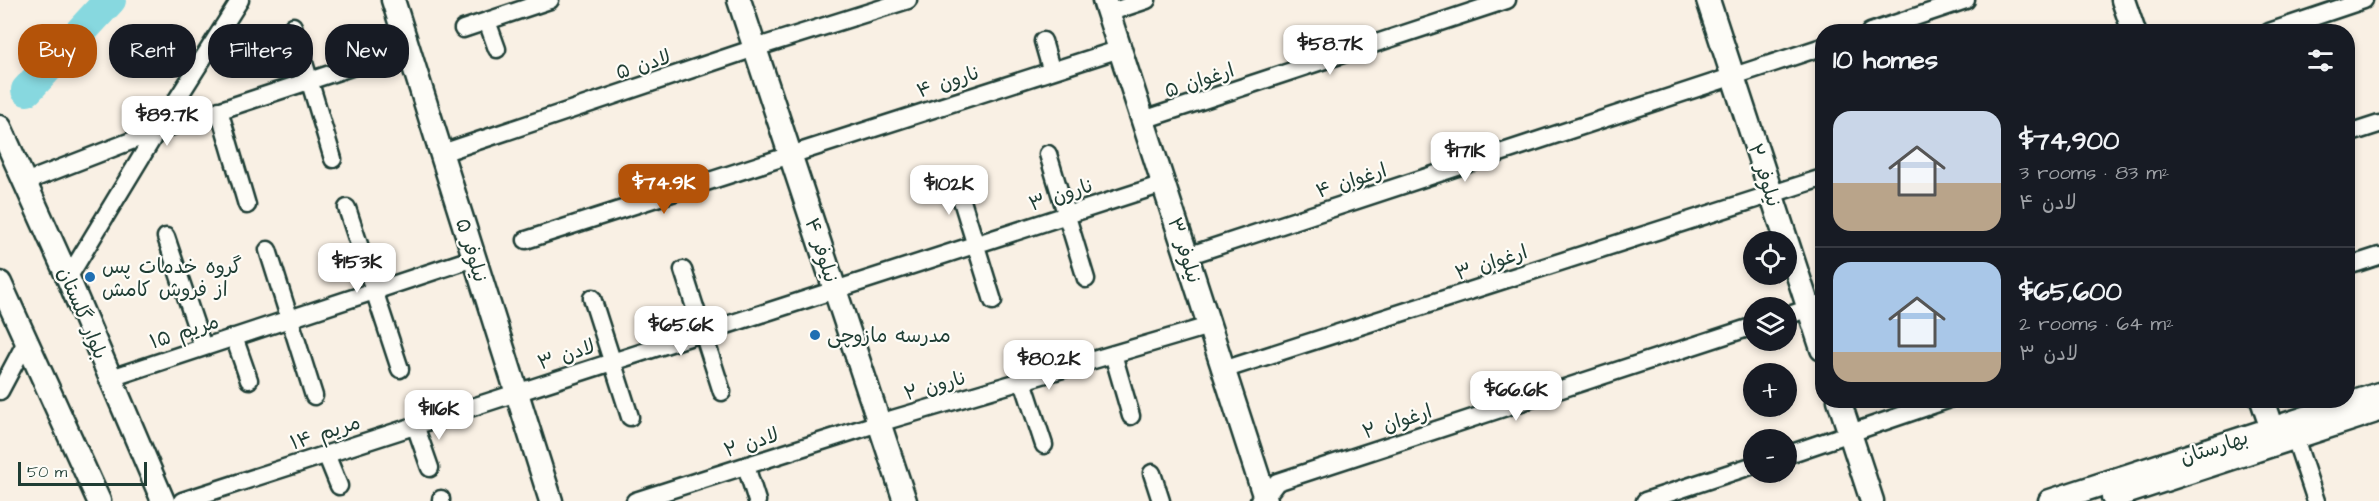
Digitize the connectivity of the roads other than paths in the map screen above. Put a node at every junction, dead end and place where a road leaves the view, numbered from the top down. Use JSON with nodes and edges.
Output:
{"nodes":[{"id":1,"x":240,"y":0,"type":"edge"},
{"id":2,"x":393,"y":0,"type":"edge"},
{"id":3,"x":550,"y":0,"type":"edge"},
{"id":4,"x":740,"y":0,"type":"edge"},
{"id":5,"x":908,"y":0,"type":"edge"},
{"id":6,"x":1148,"y":0,"type":"edge"},
{"id":7,"x":1508,"y":0,"type":"edge"},
{"id":8,"x":1966,"y":0,"type":"edge"},
{"id":9,"x":2123,"y":0,"type":"edge"},
{"id":10,"x":2364,"y":0,"type":"edge"},
{"id":11,"x":1710,"y":1,"type":"edge"},
{"id":12,"x":1106,"y":7,"type":"edge"},
{"id":13,"x":487,"y":21,"type":"junction"},
{"id":14,"x":401,"y":24,"type":"edge"},
{"id":15,"x":1894,"y":24,"type":"edge"},
{"id":16,"x":2131,"y":24,"type":"edge"},
{"id":17,"x":2293,"y":24,"type":"edge"},
{"id":18,"x":463,"y":29,"type":"dead end"},
{"id":19,"x":1043,"y":41,"type":"dead end"},
{"id":20,"x":409,"y":48,"type":"edge"},
{"id":21,"x":755,"y":48,"type":"junction"},
{"id":22,"x":497,"y":49,"type":"dead end"},
{"id":23,"x":1120,"y":49,"type":"junction"},
{"id":24,"x":1815,"y":49,"type":"edge"},
{"id":25,"x":1051,"y":69,"type":"junction"},
{"id":26,"x":325,"y":76,"type":"edge"},
{"id":27,"x":1733,"y":76,"type":"junction"},
{"id":28,"x":308,"y":78,"type":"edge"},
{"id":29,"x":309,"y":81,"type":"junction"},
{"id":30,"x":219,"y":110,"type":"junction"},
{"id":31,"x":1143,"y":120,"type":"junction"},
{"id":32,"x":2379,"y":124,"type":"edge"},
{"id":33,"x":0,"y":127,"type":"edge"},
{"id":34,"x":157,"y":131,"type":"junction"},
{"id":35,"x":2355,"y":132,"type":"edge"},
{"id":36,"x":442,"y":153,"type":"junction"},
{"id":37,"x":1048,"y":154,"type":"dead end"},
{"id":38,"x":791,"y":156,"type":"junction"},
{"id":39,"x":333,"y":159,"type":"dead end"},
{"id":40,"x":955,"y":178,"type":"dead end"},
{"id":41,"x":1815,"y":180,"type":"edge"},
{"id":42,"x":25,"y":182,"type":"junction"},
{"id":43,"x":1163,"y":184,"type":"junction"},
{"id":44,"x":1772,"y":195,"type":"junction"},
{"id":45,"x":247,"y":205,"type":"dead end"},
{"id":46,"x":347,"y":208,"type":"dead end"},
{"id":47,"x":1067,"y":214,"type":"junction"},
{"id":48,"x":166,"y":237,"type":"dead end"},
{"id":49,"x":526,"y":240,"type":"dead end"},
{"id":50,"x":976,"y":243,"type":"junction"},
{"id":51,"x":268,"y":250,"type":"dead end"},
{"id":52,"x":1187,"y":256,"type":"junction"},
{"id":53,"x":2379,"y":256,"type":"edge"},
{"id":54,"x":474,"y":258,"type":"junction"},
{"id":55,"x":2355,"y":264,"type":"edge"},
{"id":56,"x":682,"y":270,"type":"dead end"},
{"id":57,"x":68,"y":278,"type":"junction"},
{"id":58,"x":1086,"y":279,"type":"dead end"},
{"id":59,"x":0,"y":283,"type":"edge"},
{"id":60,"x":835,"y":289,"type":"junction"},
{"id":61,"x":374,"y":291,"type":"junction"},
{"id":62,"x":592,"y":298,"type":"dead end"},
{"id":63,"x":993,"y":301,"type":"dead end"},
{"id":64,"x":1815,"y":303,"type":"edge"},
{"id":65,"x":1815,"y":306,"type":"edge"},
{"id":66,"x":1797,"y":312,"type":"edge"},
{"id":67,"x":289,"y":319,"type":"junction"},
{"id":68,"x":1209,"y":326,"type":"junction"},
{"id":69,"x":1743,"y":331,"type":"edge"},
{"id":70,"x":702,"y":332,"type":"junction"},
{"id":71,"x":234,"y":337,"type":"junction"},
{"id":72,"x":26,"y":342,"type":"junction"},
{"id":73,"x":203,"y":347,"type":"junction"},
{"id":74,"x":1113,"y":354,"type":"junction"},
{"id":75,"x":612,"y":361,"type":"junction"},
{"id":76,"x":400,"y":369,"type":"dead end"},
{"id":77,"x":1223,"y":370,"type":"junction"},
{"id":78,"x":111,"y":378,"type":"junction"},
{"id":79,"x":249,"y":380,"type":"dead end"},
{"id":80,"x":1023,"y":381,"type":"junction"},
{"id":81,"x":0,"y":391,"type":"edge"},
{"id":82,"x":516,"y":392,"type":"junction"},
{"id":83,"x":722,"y":392,"type":"dead end"},
{"id":84,"x":2379,"y":394,"type":"edge"},
{"id":85,"x":314,"y":396,"type":"dead end"},
{"id":86,"x":2355,"y":402,"type":"edge"},
{"id":87,"x":1842,"y":408,"type":"edge"},
{"id":88,"x":1924,"y":408,"type":"edge"},
{"id":89,"x":2265,"y":408,"type":"edge"},
{"id":90,"x":2336,"y":408,"type":"edge"},
{"id":91,"x":2379,"y":410,"type":"edge"},
{"id":92,"x":1131,"y":416,"type":"dead end"},
{"id":93,"x":630,"y":417,"type":"dead end"},
{"id":94,"x":879,"y":423,"type":"junction"},
{"id":95,"x":415,"y":425,"type":"junction"},
{"id":96,"x":2272,"y":429,"type":"junction"},
{"id":97,"x":1850,"y":434,"type":"junction"},
{"id":98,"x":2295,"y":438,"type":"junction"},
{"id":99,"x":1044,"y":445,"type":"dead end"},
{"id":100,"x":1797,"y":451,"type":"edge"},
{"id":101,"x":326,"y":454,"type":"junction"},
{"id":102,"x":746,"y":466,"type":"junction"},
{"id":103,"x":430,"y":468,"type":"dead end"},
{"id":104,"x":1743,"y":469,"type":"edge"},
{"id":105,"x":1152,"y":473,"type":"dead end"},
{"id":106,"x":339,"y":486,"type":"dead end"},
{"id":107,"x":655,"y":498,"type":"edge"},
{"id":108,"x":1262,"y":500,"type":"edge"},
{"id":109,"x":99,"y":501,"type":"edge"},
{"id":110,"x":163,"y":501,"type":"edge"},
{"id":111,"x":182,"y":501,"type":"edge"},
{"id":112,"x":551,"y":501,"type":"edge"},
{"id":113,"x":635,"y":501,"type":"edge"},
{"id":114,"x":757,"y":501,"type":"edge"},
{"id":115,"x":905,"y":501,"type":"edge"},
{"id":116,"x":1161,"y":501,"type":"edge"},
{"id":117,"x":1645,"y":501,"type":"edge"},
{"id":118,"x":1872,"y":501,"type":"edge"},
{"id":119,"x":2049,"y":501,"type":"edge"},
{"id":120,"x":2100,"y":501,"type":"edge"},
{"id":121,"x":2316,"y":501,"type":"edge"}],
"edges":[{"from":1,"to":34,"type":"street"},
{"from":2,"to":14,"type":"street","name":"نیلوفر ۵"},
{"from":3,"to":13,"type":"street"},
{"from":4,"to":21,"type":"street","name":"نیلوفر ۴"},
{"from":5,"to":21,"type":"street","name":"لادن ۵"},
{"from":6,"to":12,"type":"street"},
{"from":7,"to":31,"type":"street","name":"ارغوان ۵"},
{"from":8,"to":15,"type":"street"},
{"from":9,"to":16,"type":"street"},
{"from":10,"to":17,"type":"street"},
{"from":11,"to":27,"type":"street","name":"نیلوفر ۲"},
{"from":12,"to":23,"type":"street","name":"نیلوفر ۳"},
{"from":13,"to":18,"type":"street"},
{"from":13,"to":22,"type":"street"},
{"from":19,"to":25,"type":"street"},
{"from":20,"to":36,"type":"street","name":"نیلوفر ۵"},
{"from":21,"to":36,"type":"street","name":"لادن ۵"},
{"from":21,"to":38,"type":"street","name":"نیلوفر ۴"},
{"from":23,"to":25,"type":"street","name":"نارون ۴"},
{"from":23,"to":31,"type":"street","name":"نیلوفر ۳"},
{"from":24,"to":27,"type":"street","name":"ارغوان ۴"},
{"from":25,"to":38,"type":"street","name":"نارون ۴"},
{"from":26,"to":29,"type":"street"},
{"from":27,"to":44,"type":"street","name":"نیلوفر ۲"},
{"from":27,"to":52,"type":"street","name":"ارغوان ۴"},
{"from":28,"to":29,"type":"street"},
{"from":29,"to":30,"type":"street"},
{"from":29,"to":39,"type":"street"},
{"from":30,"to":34,"type":"street"},
{"from":30,"to":45,"type":"street"},
{"from":31,"to":43,"type":"street","name":"نیلوفر ۳"},
{"from":32,"to":35,"type":"street"},
{"from":33,"to":42,"type":"street","name":"بلوار گلستان"},
{"from":34,"to":42,"type":"street"},
{"from":34,"to":57,"type":"street"},
{"from":36,"to":54,"type":"street","name":"نیلوفر ۵"},
{"from":37,"to":47,"type":"street"},
{"from":38,"to":49,"type":"street","name":"نارون ۴"},
{"from":38,"to":60,"type":"street","name":"نیلوفر ۴"},
{"from":40,"to":50,"type":"street"},
{"from":41,"to":44,"type":"street","name":"ارغوان ۳"},
{"from":42,"to":57,"type":"street","name":"بلوار گلستان"},
{"from":43,"to":47,"type":"street","name":"نارون ۳"},
{"from":43,"to":52,"type":"street","name":"نیلوفر ۳"},
{"from":44,"to":64,"type":"street","name":"نیلوفر ۲"},
{"from":44,"to":77,"type":"street","name":"ارغوان ۳"},
{"from":46,"to":61,"type":"street"},
{"from":47,"to":50,"type":"street","name":"نارون ۳"},
{"from":47,"to":58,"type":"street"},
{"from":48,"to":73,"type":"street"},
{"from":50,"to":60,"type":"street","name":"نارون ۳"},
{"from":50,"to":63,"type":"street"},
{"from":51,"to":67,"type":"street"},
{"from":52,"to":68,"type":"street","name":"نیلوفر ۳"},
{"from":53,"to":55,"type":"street"},
{"from":54,"to":61,"type":"street","name":"مریم ۱۵"},
{"from":54,"to":82,"type":"street","name":"نیلوفر ۵"},
{"from":56,"to":70,"type":"street"},
{"from":57,"to":78,"type":"street","name":"بلوار گلستان"},
{"from":59,"to":72,"type":"street"},
{"from":60,"to":70,"type":"street","name":"لادن ۳"},
{"from":60,"to":94,"type":"street","name":"نیلوفر ۴"},
{"from":61,"to":67,"type":"street","name":"مریم ۱۵"},
{"from":61,"to":76,"type":"street"},
{"from":62,"to":75,"type":"street"},
{"from":65,"to":66,"type":"street"},
{"from":67,"to":71,"type":"street","name":"مریم ۱۵"},
{"from":67,"to":85,"type":"street"},
{"from":68,"to":74,"type":"street","name":"نارون ۲"},
{"from":68,"to":77,"type":"street","name":"نیلوفر ۳"},
{"from":69,"to":108,"type":"street","name":"ارغوان ۲"},
{"from":70,"to":75,"type":"street","name":"لادن ۳"},
{"from":70,"to":83,"type":"street"},
{"from":71,"to":73,"type":"street","name":"مریم ۱۵"},
{"from":71,"to":79,"type":"street"},
{"from":72,"to":81,"type":"street"},
{"from":72,"to":109,"type":"street"},
{"from":73,"to":78,"type":"street","name":"مریم ۱۵"},
{"from":74,"to":80,"type":"street","name":"نارون ۲"},
{"from":74,"to":92,"type":"street"},
{"from":75,"to":82,"type":"street","name":"لادن ۳"},
{"from":75,"to":93,"type":"street"},
{"from":77,"to":108,"type":"street","name":"نیلوفر ۳"},
{"from":78,"to":110,"type":"street","name":"بلوار گلستان"},
{"from":80,"to":94,"type":"street","name":"نارون ۲"},
{"from":80,"to":99,"type":"street"},
{"from":82,"to":95,"type":"street","name":"مریم ۱۴"},
{"from":82,"to":112,"type":"street","name":"نیلوفر ۵"},
{"from":84,"to":86,"type":"street","name":"بهارستان"},
{"from":87,"to":97,"type":"street"},
{"from":88,"to":97,"type":"street"},
{"from":89,"to":96,"type":"street"},
{"from":90,"to":96,"type":"street","name":"بهارستان"},
{"from":91,"to":98,"type":"street","name":"بهارستان"},
{"from":94,"to":102,"type":"street","name":"لادن ۲"},
{"from":94,"to":115,"type":"street","name":"نیلوفر ۴"},
{"from":95,"to":101,"type":"street","name":"مریم ۱۴"},
{"from":95,"to":103,"type":"street"},
{"from":96,"to":119,"type":"street","name":"بهارستان"},
{"from":97,"to":100,"type":"street"},
{"from":97,"to":118,"type":"street"},
{"from":98,"to":120,"type":"street","name":"بهارستان"},
{"from":98,"to":121,"type":"street"},
{"from":101,"to":106,"type":"street"},
{"from":101,"to":111,"type":"street","name":"مریم ۱۴"},
{"from":102,"to":107,"type":"street","name":"لادن ۲"},
{"from":102,"to":114,"type":"street"},
{"from":104,"to":117,"type":"street"},
{"from":105,"to":116,"type":"street"},
{"from":107,"to":113,"type":"street","name":"لادن ۲"}]}
